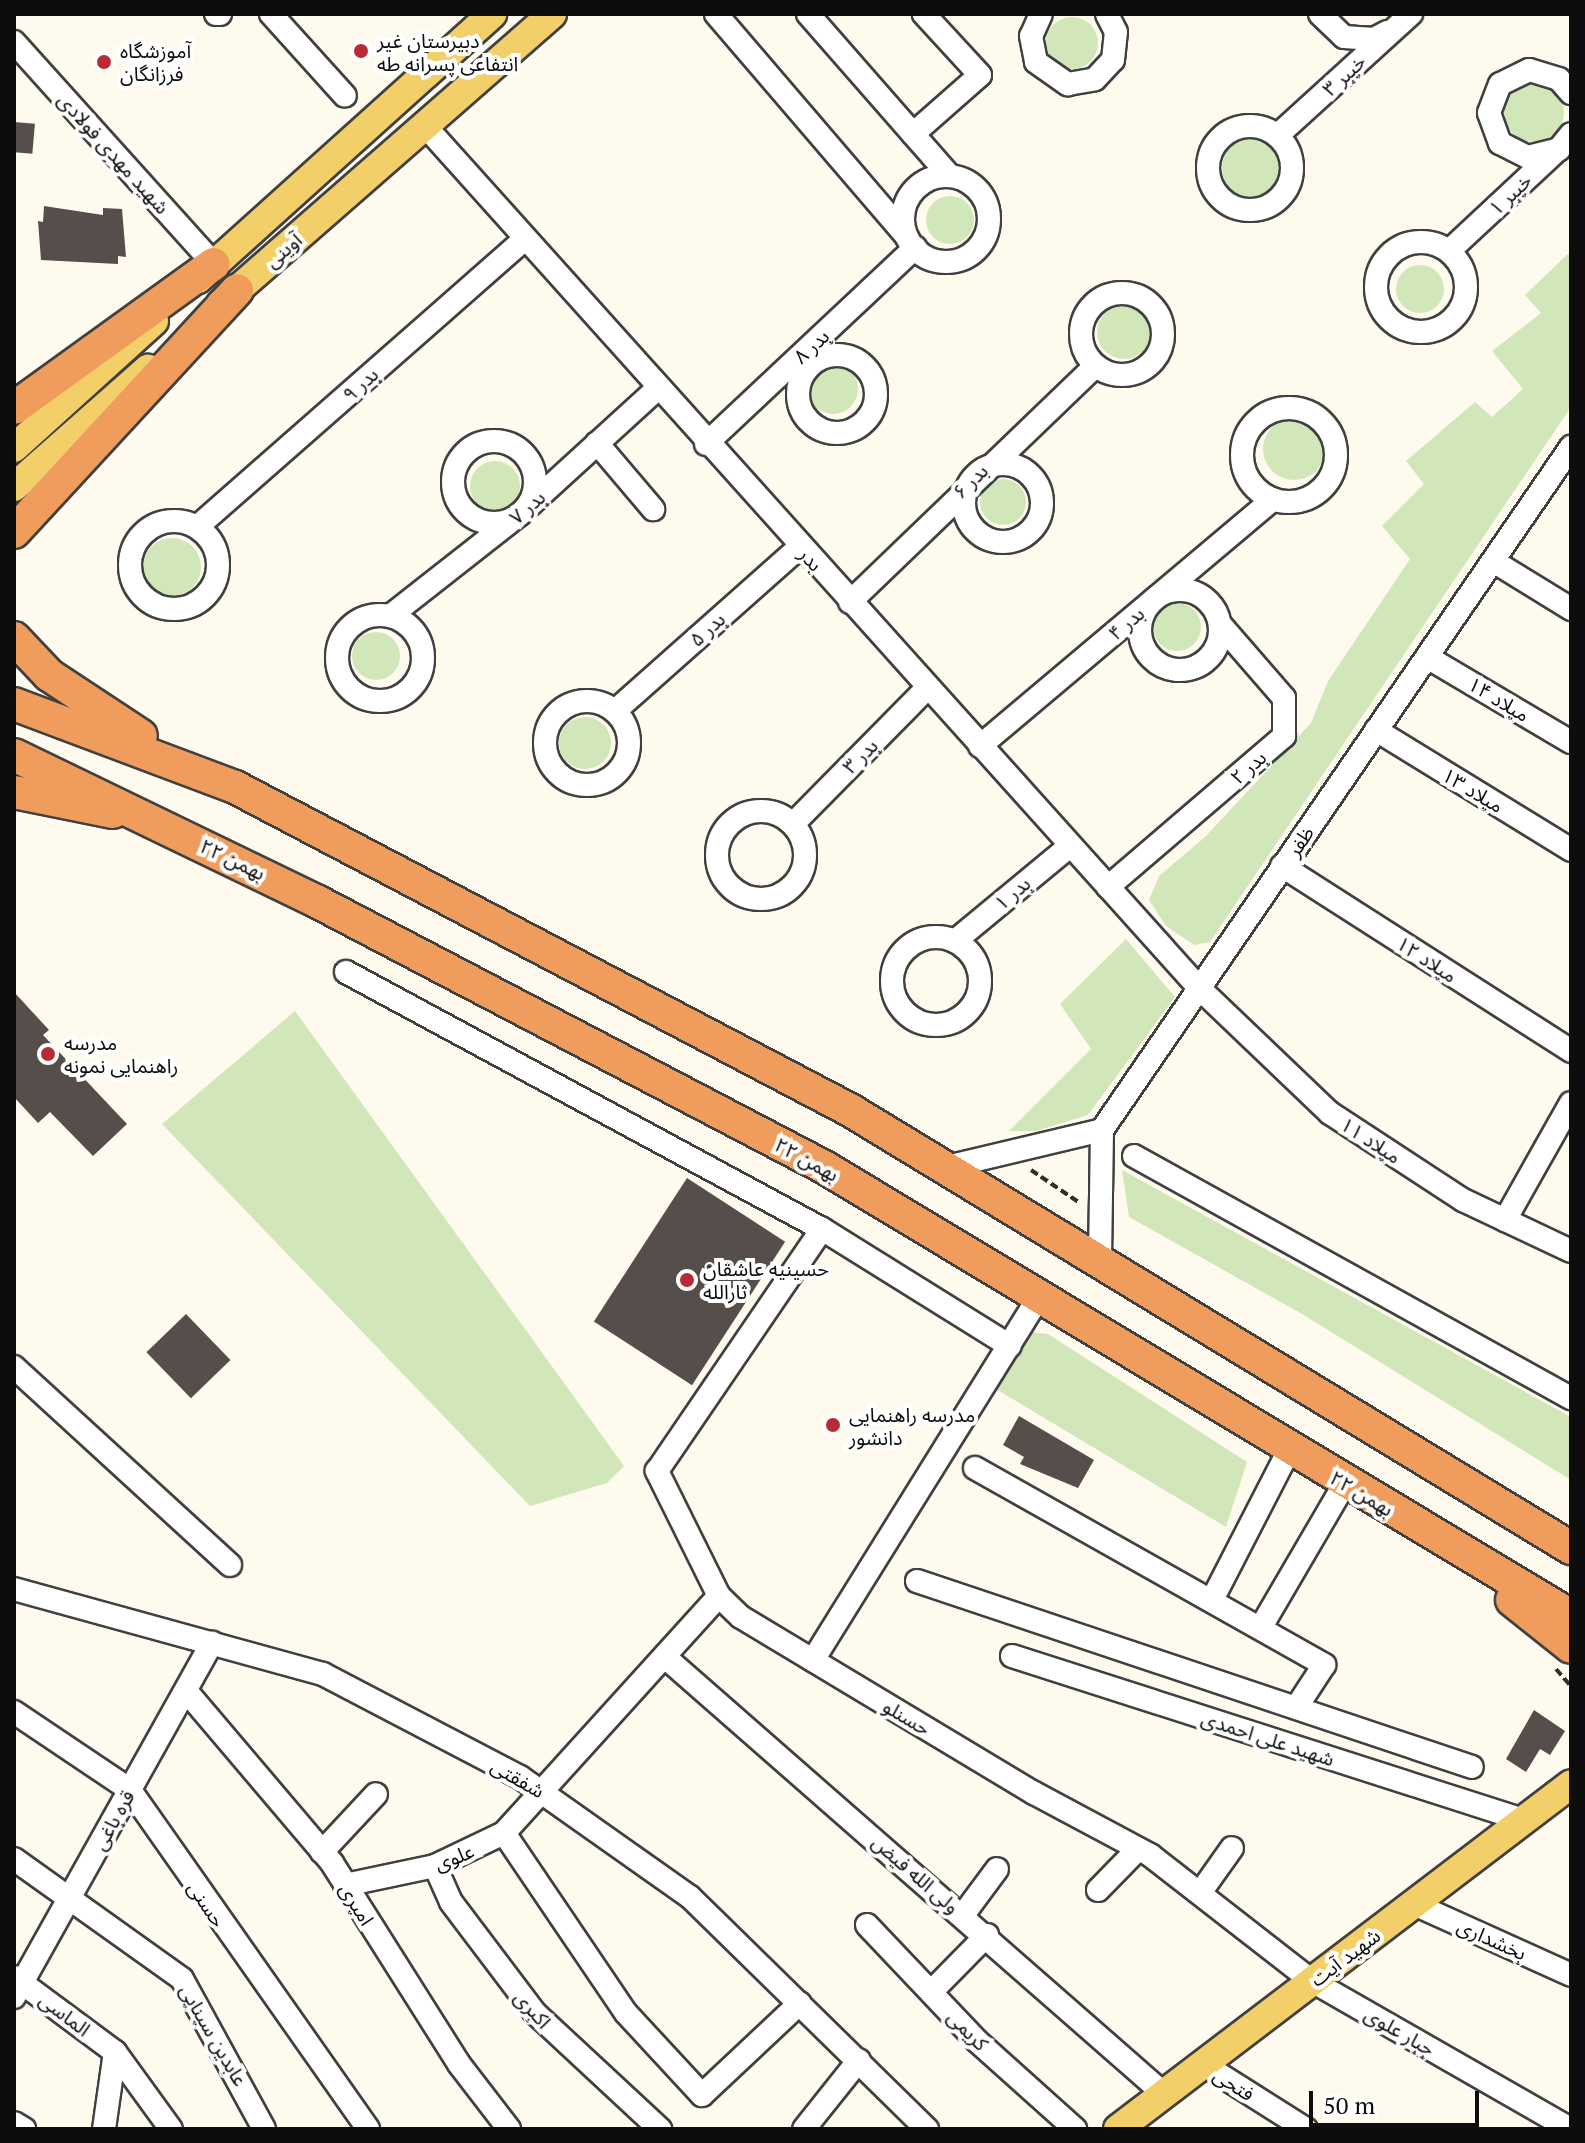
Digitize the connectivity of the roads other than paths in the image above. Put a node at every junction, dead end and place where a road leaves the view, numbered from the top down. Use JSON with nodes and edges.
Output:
{"nodes":[{"id":1,"x":271,"y":14,"type":"edge"},
{"id":2,"x":492,"y":14,"type":"edge"},
{"id":3,"x":552,"y":14,"type":"edge"},
{"id":4,"x":716,"y":14,"type":"edge"},
{"id":5,"x":808,"y":14,"type":"edge"},
{"id":6,"x":924,"y":14,"type":"edge"},
{"id":7,"x":1041,"y":14,"type":"edge"},
{"id":8,"x":1320,"y":14,"type":"edge"},
{"id":9,"x":1110,"y":15,"type":"edge"},
{"id":10,"x":1404,"y":18,"type":"edge"},
{"id":11,"x":14,"y":42,"type":"edge"},
{"id":12,"x":1571,"y":93,"type":"edge"},
{"id":13,"x":345,"y":96,"type":"dead end"},
{"id":14,"x":426,"y":127,"type":"junction"},
{"id":15,"x":913,"y":134,"type":"junction"},
{"id":16,"x":1278,"y":135,"type":"dead end"},
{"id":17,"x":1567,"y":140,"type":"edge"},
{"id":18,"x":950,"y":176,"type":"junction"},
{"id":19,"x":523,"y":241,"type":"junction"},
{"id":20,"x":910,"y":242,"type":"junction"},
{"id":21,"x":1449,"y":251,"type":"junction"},
{"id":22,"x":214,"y":264,"type":"junction"},
{"id":23,"x":237,"y":290,"type":"junction"},
{"id":24,"x":1095,"y":366,"type":"dead end"},
{"id":25,"x":657,"y":389,"type":"junction"},
{"id":26,"x":14,"y":408,"type":"edge"},
{"id":27,"x":597,"y":443,"type":"junction"},
{"id":28,"x":706,"y":444,"type":"junction"},
{"id":29,"x":1571,"y":447,"type":"edge"},
{"id":30,"x":14,"y":448,"type":"edge"},
{"id":31,"x":14,"y":487,"type":"edge"},
{"id":32,"x":1272,"y":500,"type":"junction"},
{"id":33,"x":653,"y":509,"type":"dead end"},
{"id":34,"x":197,"y":527,"type":"junction"},
{"id":35,"x":14,"y":532,"type":"edge"},
{"id":36,"x":800,"y":547,"type":"junction"},
{"id":37,"x":1493,"y":561,"type":"junction"},
{"id":38,"x":1152,"y":600,"type":"junction"},
{"id":39,"x":850,"y":602,"type":"junction"},
{"id":40,"x":1571,"y":609,"type":"edge"},
{"id":41,"x":390,"y":616,"type":"dead end"},
{"id":42,"x":1220,"y":624,"type":"junction"},
{"id":43,"x":14,"y":638,"type":"edge"},
{"id":44,"x":1427,"y":657,"type":"junction"},
{"id":45,"x":927,"y":688,"type":"junction"},
{"id":46,"x":14,"y":704,"type":"edge"},
{"id":47,"x":615,"y":711,"type":"dead end"},
{"id":48,"x":1376,"y":730,"type":"junction"},
{"id":49,"x":1571,"y":742,"type":"edge"},
{"id":50,"x":980,"y":746,"type":"junction"},
{"id":51,"x":14,"y":755,"type":"edge"},
{"id":52,"x":183,"y":765,"type":"junction"},
{"id":53,"x":14,"y":792,"type":"edge"},
{"id":54,"x":156,"y":821,"type":"junction"},
{"id":55,"x":793,"y":824,"type":"junction"},
{"id":56,"x":1070,"y":846,"type":"junction"},
{"id":57,"x":1571,"y":850,"type":"edge"},
{"id":58,"x":1282,"y":866,"type":"junction"},
{"id":59,"x":1108,"y":887,"type":"junction"},
{"id":60,"x":955,"y":941,"type":"junction"},
{"id":61,"x":346,"y":972,"type":"dead end"},
{"id":62,"x":1199,"y":988,"type":"junction"},
{"id":63,"x":1571,"y":1051,"type":"edge"},
{"id":64,"x":1571,"y":1103,"type":"edge"},
{"id":65,"x":1102,"y":1130,"type":"junction"},
{"id":66,"x":1134,"y":1156,"type":"dead end"},
{"id":67,"x":947,"y":1167,"type":"junction"},
{"id":68,"x":1505,"y":1220,"type":"junction"},
{"id":69,"x":822,"y":1229,"type":"junction"},
{"id":70,"x":1571,"y":1251,"type":"edge"},
{"id":71,"x":1100,"y":1258,"type":"junction"},
{"id":72,"x":1038,"y":1299,"type":"junction"},
{"id":73,"x":1010,"y":1346,"type":"junction"},
{"id":74,"x":14,"y":1367,"type":"edge"},
{"id":75,"x":1571,"y":1398,"type":"edge"},
{"id":76,"x":1289,"y":1450,"type":"junction"},
{"id":77,"x":975,"y":1468,"type":"dead end"},
{"id":78,"x":1446,"y":1471,"type":"junction"},
{"id":79,"x":1345,"y":1483,"type":"junction"},
{"id":80,"x":1425,"y":1531,"type":"junction"},
{"id":81,"x":1571,"y":1531,"type":"edge"},
{"id":82,"x":1571,"y":1548,"type":"edge"},
{"id":83,"x":230,"y":1565,"type":"dead end"},
{"id":84,"x":917,"y":1581,"type":"dead end"},
{"id":85,"x":14,"y":1589,"type":"edge"},
{"id":86,"x":719,"y":1596,"type":"junction"},
{"id":87,"x":1213,"y":1598,"type":"junction"},
{"id":88,"x":1571,"y":1616,"type":"edge"},
{"id":89,"x":1261,"y":1627,"type":"junction"},
{"id":90,"x":212,"y":1643,"type":"junction"},
{"id":91,"x":1012,"y":1656,"type":"dead end"},
{"id":92,"x":665,"y":1657,"type":"junction"},
{"id":93,"x":1563,"y":1659,"type":"edge"},
{"id":94,"x":813,"y":1660,"type":"junction"},
{"id":95,"x":187,"y":1692,"type":"junction"},
{"id":96,"x":1296,"y":1708,"type":"junction"},
{"id":97,"x":14,"y":1712,"type":"edge"},
{"id":98,"x":1472,"y":1767,"type":"dead end"},
{"id":99,"x":1571,"y":1784,"type":"edge"},
{"id":100,"x":130,"y":1790,"type":"junction"},
{"id":101,"x":545,"y":1792,"type":"junction"},
{"id":102,"x":376,"y":1794,"type":"dead end"},
{"id":103,"x":1523,"y":1820,"type":"junction"},
{"id":104,"x":504,"y":1833,"type":"junction"},
{"id":105,"x":1232,"y":1848,"type":"dead end"},
{"id":106,"x":1138,"y":1849,"type":"junction"},
{"id":107,"x":322,"y":1852,"type":"junction"},
{"id":108,"x":14,"y":1859,"type":"edge"},
{"id":109,"x":435,"y":1866,"type":"junction"},
{"id":110,"x":997,"y":1869,"type":"dead end"},
{"id":111,"x":345,"y":1885,"type":"junction"},
{"id":112,"x":1098,"y":1890,"type":"dead end"},
{"id":113,"x":1200,"y":1893,"type":"junction"},
{"id":114,"x":69,"y":1900,"type":"junction"},
{"id":115,"x":1414,"y":1904,"type":"junction"},
{"id":116,"x":963,"y":1915,"type":"junction"},
{"id":117,"x":867,"y":1925,"type":"dead end"},
{"id":118,"x":987,"y":1935,"type":"junction"},
{"id":119,"x":1571,"y":1975,"type":"edge"},
{"id":120,"x":1312,"y":1981,"type":"junction"},
{"id":121,"x":17,"y":1986,"type":"edge"},
{"id":122,"x":931,"y":1992,"type":"junction"},
{"id":123,"x":800,"y":2003,"type":"junction"},
{"id":124,"x":115,"y":2052,"type":"junction"},
{"id":125,"x":859,"y":2060,"type":"junction"},
{"id":126,"x":1203,"y":2064,"type":"junction"},
{"id":127,"x":1164,"y":2094,"type":"junction"},
{"id":128,"x":14,"y":2123,"type":"edge"},
{"id":129,"x":24,"y":2129,"type":"edge"},
{"id":130,"x":104,"y":2129,"type":"edge"},
{"id":131,"x":171,"y":2129,"type":"edge"},
{"id":132,"x":264,"y":2129,"type":"edge"},
{"id":133,"x":368,"y":2129,"type":"edge"},
{"id":134,"x":509,"y":2129,"type":"edge"},
{"id":135,"x":660,"y":2129,"type":"edge"},
{"id":136,"x":804,"y":2129,"type":"edge"},
{"id":137,"x":927,"y":2129,"type":"edge"},
{"id":138,"x":1075,"y":2129,"type":"edge"},
{"id":139,"x":1118,"y":2129,"type":"edge"},
{"id":140,"x":1306,"y":2129,"type":"edge"},
{"id":141,"x":1570,"y":2129,"type":"edge"}],
"edges":[{"from":1,"to":13,"type":"street"},
{"from":2,"to":22,"type":"main road","name":"آوینی"},
{"from":3,"to":14,"type":"main road","name":"آوینی"},
{"from":4,"to":20,"type":"street"},
{"from":5,"to":15,"type":"street"},
{"from":6,"to":15,"type":"street"},
{"from":7,"to":9,"type":"street"},
{"from":8,"to":10,"type":"street"},
{"from":10,"to":16,"type":"street","name":"خیبر ۳"},
{"from":11,"to":22,"type":"street","name":"شهید مهدی فولادی"},
{"from":12,"to":17,"type":"street"},
{"from":14,"to":19,"type":"street","name":"بدر"},
{"from":14,"to":23,"type":"main road","name":"آوینی"},
{"from":15,"to":18,"type":"street"},
{"from":17,"to":21,"type":"street","name":"خیبر ۱"},
{"from":18,"to":20,"type":"street"},
{"from":18,"to":20,"type":"street"},
{"from":19,"to":25,"type":"street","name":"بدر"},
{"from":19,"to":34,"type":"street","name":"بدر ۹"},
{"from":20,"to":28,"type":"street","name":"بدر ۸"},
{"from":21,"to":21,"type":"street"},
{"from":22,"to":26,"type":"highway"},
{"from":22,"to":30,"type":"main road","name":"آوینی"},
{"from":23,"to":31,"type":"main road","name":"آوینی"},
{"from":23,"to":35,"type":"highway"},
{"from":24,"to":39,"type":"street","name":"بدر ۶"},
{"from":25,"to":27,"type":"street","name":"بدر ۷"},
{"from":25,"to":28,"type":"street","name":"بدر"},
{"from":27,"to":33,"type":"street"},
{"from":27,"to":41,"type":"street","name":"بدر ۷"},
{"from":28,"to":36,"type":"street","name":"بدر"},
{"from":29,"to":37,"type":"street","name":"ظفر"},
{"from":32,"to":32,"type":"street"},
{"from":32,"to":38,"type":"street","name":"بدر ۴"},
{"from":34,"to":34,"type":"street"},
{"from":36,"to":39,"type":"street","name":"بدر"},
{"from":36,"to":47,"type":"street","name":"بدر ۵"},
{"from":37,"to":40,"type":"street"},
{"from":37,"to":44,"type":"street","name":"ظفر"},
{"from":38,"to":42,"type":"street"},
{"from":38,"to":42,"type":"street"},
{"from":38,"to":50,"type":"street","name":"بدر ۴"},
{"from":39,"to":45,"type":"street","name":"بدر"},
{"from":42,"to":59,"type":"street","name":"بدر ۲"},
{"from":43,"to":52,"type":"highway"},
{"from":44,"to":48,"type":"street","name":"ظفر"},
{"from":44,"to":49,"type":"street","name":"میلاد ۱۴"},
{"from":45,"to":50,"type":"street","name":"بدر"},
{"from":45,"to":55,"type":"street","name":"بدر ۳"},
{"from":46,"to":52,"type":"highway"},
{"from":48,"to":57,"type":"street","name":"میلاد ۱۳"},
{"from":48,"to":58,"type":"street","name":"ظفر"},
{"from":50,"to":56,"type":"street","name":"بدر"},
{"from":51,"to":54,"type":"highway","name":"۲۲ بهمن"},
{"from":52,"to":67,"type":"highway"},
{"from":53,"to":54,"type":"highway"},
{"from":54,"to":72,"type":"highway","name":"۲۲ بهمن"},
{"from":55,"to":55,"type":"street"},
{"from":56,"to":59,"type":"street","name":"بدر"},
{"from":56,"to":60,"type":"street","name":"بدر ۱"},
{"from":58,"to":62,"type":"street","name":"ظفر"},
{"from":58,"to":63,"type":"street","name":"میلاد ۱۲"},
{"from":59,"to":62,"type":"street","name":"بدر"},
{"from":60,"to":60,"type":"street"},
{"from":61,"to":69,"type":"street"},
{"from":62,"to":65,"type":"street","name":"ظفر"},
{"from":62,"to":68,"type":"street","name":"میلاد ۱۱"},
{"from":64,"to":68,"type":"street"},
{"from":65,"to":67,"type":"street"},
{"from":65,"to":71,"type":"street"},
{"from":66,"to":75,"type":"street"},
{"from":67,"to":71,"type":"highway"},
{"from":68,"to":70,"type":"street","name":"میلاد ۱۱"},
{"from":69,"to":73,"type":"street"},
{"from":69,"to":86,"type":"street"},
{"from":71,"to":78,"type":"highway"},
{"from":72,"to":73,"type":"street"},
{"from":72,"to":76,"type":"highway","name":"۲۲ بهمن"},
{"from":73,"to":94,"type":"street"},
{"from":74,"to":83,"type":"street"},
{"from":76,"to":79,"type":"highway","name":"۲۲ بهمن"},
{"from":76,"to":87,"type":"street"},
{"from":77,"to":87,"type":"street"},
{"from":78,"to":81,"type":"highway"},
{"from":78,"to":82,"type":"highway"},
{"from":79,"to":80,"type":"highway","name":"۲۲ بهمن"},
{"from":79,"to":89,"type":"street"},
{"from":80,"to":88,"type":"highway","name":"۲۲ بهمن"},
{"from":80,"to":93,"type":"highway"},
{"from":84,"to":96,"type":"street"},
{"from":85,"to":90,"type":"street","name":"شفقتی"},
{"from":86,"to":92,"type":"street"},
{"from":86,"to":94,"type":"street","name":"حسنلو"},
{"from":87,"to":89,"type":"street"},
{"from":89,"to":96,"type":"street"},
{"from":90,"to":95,"type":"street","name":"قره باغی"},
{"from":90,"to":101,"type":"street","name":"شفقتی"},
{"from":91,"to":103,"type":"street","name":"شهید علی احمدی"},
{"from":92,"to":101,"type":"street"},
{"from":92,"to":116,"type":"street","name":"ولی الله فیض"},
{"from":94,"to":106,"type":"street","name":"حسنلو"},
{"from":95,"to":100,"type":"street","name":"قره باغی"},
{"from":95,"to":107,"type":"street","name":"امیری"},
{"from":96,"to":98,"type":"street"},
{"from":97,"to":100,"type":"street","name":"حسنی"},
{"from":99,"to":103,"type":"main road","name":"شهید آیت"},
{"from":100,"to":114,"type":"street","name":"قره باغی"},
{"from":100,"to":133,"type":"street","name":"حسنی"},
{"from":101,"to":104,"type":"street","name":"علوی"},
{"from":101,"to":123,"type":"street","name":"شفقتی"},
{"from":102,"to":107,"type":"street"},
{"from":103,"to":115,"type":"main road","name":"شهید آیت"},
{"from":104,"to":109,"type":"street","name":"علوی"},
{"from":104,"to":123,"type":"street"},
{"from":105,"to":113,"type":"street"},
{"from":106,"to":112,"type":"street"},
{"from":106,"to":113,"type":"street","name":"حسنلو"},
{"from":107,"to":111,"type":"street","name":"امیری"},
{"from":108,"to":114,"type":"street","name":"عابدین سینایی"},
{"from":109,"to":111,"type":"street","name":"علوی"},
{"from":109,"to":135,"type":"street","name":"اکبری"},
{"from":110,"to":116,"type":"street"},
{"from":111,"to":134,"type":"street","name":"امیری"},
{"from":113,"to":120,"type":"street","name":"حسنلو"},
{"from":114,"to":121,"type":"street","name":"قره باغی"},
{"from":114,"to":132,"type":"street","name":"عابدین سینایی"},
{"from":115,"to":119,"type":"street","name":"بخشداری"},
{"from":115,"to":120,"type":"main road","name":"شهید آیت"},
{"from":116,"to":118,"type":"street","name":"ولی الله فیض"},
{"from":117,"to":122,"type":"street","name":"کریمی"},
{"from":118,"to":122,"type":"street"},
{"from":118,"to":127,"type":"street","name":"ولی الله فیض"},
{"from":120,"to":126,"type":"main road","name":"شهید آیت"},
{"from":120,"to":141,"type":"street","name":"جبار علوی"},
{"from":121,"to":124,"type":"street","name":"الماسی"},
{"from":122,"to":138,"type":"street","name":"کریمی"},
{"from":123,"to":125,"type":"street","name":"شفقتی"},
{"from":124,"to":130,"type":"street"},
{"from":124,"to":131,"type":"street","name":"الماسی"},
{"from":125,"to":136,"type":"street"},
{"from":125,"to":137,"type":"street","name":"شفقتی"},
{"from":126,"to":127,"type":"main road","name":"شهید آیت"},
{"from":126,"to":140,"type":"street","name":"فتحی"},
{"from":127,"to":139,"type":"main road","name":"شهید آیت"},
{"from":128,"to":129,"type":"street"}]}
